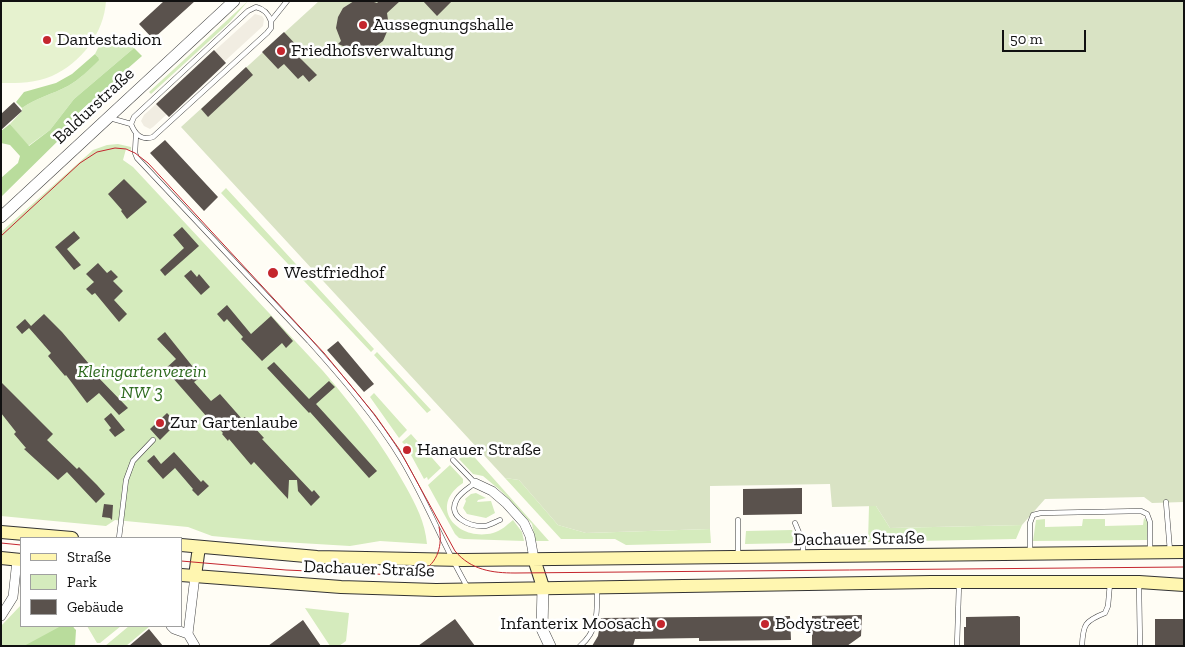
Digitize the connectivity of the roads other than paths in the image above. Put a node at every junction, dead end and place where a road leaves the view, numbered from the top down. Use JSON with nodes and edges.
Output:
{"nodes":[{"id":1,"x":234,"y":1,"type":"edge"},
{"id":2,"x":287,"y":1,"type":"edge"},
{"id":3,"x":255,"y":4,"type":"edge"},
{"id":4,"x":271,"y":21,"type":"junction"},
{"id":5,"x":108,"y":117,"type":"junction"},
{"id":6,"x":131,"y":124,"type":"junction"},
{"id":7,"x":136,"y":134,"type":"junction"},
{"id":8,"x":1,"y":217,"type":"edge"},
{"id":9,"x":153,"y":440,"type":"dead end"},
{"id":10,"x":453,"y":460,"type":"dead end"},
{"id":11,"x":475,"y":483,"type":"junction"},
{"id":12,"x":1166,"y":502,"type":"dead end"},
{"id":13,"x":500,"y":520,"type":"dead end"},
{"id":14,"x":738,"y":520,"type":"dead end"},
{"id":15,"x":795,"y":523,"type":"dead end"},
{"id":16,"x":1,"y":532,"type":"edge"},
{"id":17,"x":60,"y":537,"type":"edge"},
{"id":18,"x":119,"y":537,"type":"edge"},
{"id":19,"x":182,"y":546,"type":"edge"},
{"id":20,"x":199,"y":547,"type":"junction"},
{"id":21,"x":1150,"y":552,"type":"junction"},
{"id":22,"x":1170,"y":552,"type":"junction"},
{"id":23,"x":1184,"y":552,"type":"edge"},
{"id":24,"x":1030,"y":555,"type":"junction"},
{"id":25,"x":803,"y":557,"type":"junction"},
{"id":26,"x":1,"y":558,"type":"edge"},
{"id":27,"x":738,"y":558,"type":"junction"},
{"id":28,"x":534,"y":559,"type":"junction"},
{"id":29,"x":19,"y":560,"type":"edge"},
{"id":30,"x":452,"y":560,"type":"junction"},
{"id":31,"x":182,"y":575,"type":"edge"},
{"id":32,"x":195,"y":576,"type":"junction"},
{"id":33,"x":959,"y":582,"type":"junction"},
{"id":34,"x":1110,"y":582,"type":"junction"},
{"id":35,"x":1139,"y":582,"type":"junction"},
{"id":36,"x":19,"y":583,"type":"edge"},
{"id":37,"x":1184,"y":585,"type":"edge"},
{"id":38,"x":543,"y":587,"type":"junction"},
{"id":39,"x":597,"y":587,"type":"junction"},
{"id":40,"x":469,"y":589,"type":"junction"},
{"id":41,"x":1,"y":616,"type":"edge"},
{"id":42,"x":172,"y":627,"type":"edge"},
{"id":43,"x":188,"y":634,"type":"junction"},
{"id":44,"x":195,"y":646,"type":"edge"},
{"id":45,"x":550,"y":646,"type":"edge"},
{"id":46,"x":580,"y":646,"type":"edge"},
{"id":47,"x":957,"y":646,"type":"edge"},
{"id":48,"x":1082,"y":646,"type":"edge"},
{"id":49,"x":1140,"y":646,"type":"edge"}],
"edges":[{"from":1,"to":5,"type":"street","name":"Baldurstraße"},
{"from":2,"to":4,"type":"lane"},
{"from":3,"to":4,"type":"lane"},
{"from":3,"to":6,"type":"lane"},
{"from":4,"to":7,"type":"lane"},
{"from":5,"to":6,"type":"lane"},
{"from":5,"to":8,"type":"street","name":"Baldurstraße"},
{"from":6,"to":7,"type":"lane"},
{"from":7,"to":30,"type":"lane"},
{"from":9,"to":18,"type":"lane"},
{"from":10,"to":11,"type":"lane"},
{"from":11,"to":13,"type":"lane"},
{"from":11,"to":28,"type":"street"},
{"from":12,"to":22,"type":"lane"},
{"from":14,"to":27,"type":"lane"},
{"from":15,"to":25,"type":"lane"},
{"from":16,"to":17,"type":"main road"},
{"from":19,"to":20,"type":"main road","name":"Dachauer Straße"},
{"from":20,"to":30,"type":"main road","name":"Dachauer Straße"},
{"from":20,"to":32,"type":"main road"},
{"from":21,"to":22,"type":"main road","name":"Dachauer Straße"},
{"from":21,"to":24,"type":"main road","name":"Dachauer Straße"},
{"from":21,"to":24,"type":"lane"},
{"from":22,"to":23,"type":"main road","name":"Dachauer Straße"},
{"from":24,"to":25,"type":"main road","name":"Dachauer Straße"},
{"from":25,"to":27,"type":"main road","name":"Dachauer Straße"},
{"from":26,"to":29,"type":"main road"},
{"from":27,"to":28,"type":"main road","name":"Dachauer Straße"},
{"from":28,"to":30,"type":"main road","name":"Dachauer Straße"},
{"from":28,"to":38,"type":"main road"},
{"from":29,"to":36,"type":"street"},
{"from":30,"to":40,"type":"lane"},
{"from":31,"to":32,"type":"main road","name":"Dachauer Straße"},
{"from":32,"to":40,"type":"main road","name":"Dachauer Straße"},
{"from":32,"to":43,"type":"street"},
{"from":33,"to":34,"type":"main road","name":"Dachauer Straße"},
{"from":33,"to":39,"type":"main road","name":"Dachauer Straße"},
{"from":33,"to":47,"type":"lane"},
{"from":34,"to":35,"type":"main road","name":"Dachauer Straße"},
{"from":34,"to":48,"type":"lane"},
{"from":35,"to":37,"type":"main road","name":"Dachauer Straße"},
{"from":35,"to":49,"type":"lane"},
{"from":36,"to":41,"type":"street"},
{"from":38,"to":39,"type":"main road","name":"Dachauer Straße"},
{"from":38,"to":40,"type":"main road","name":"Dachauer Straße"},
{"from":38,"to":45,"type":"street"},
{"from":39,"to":46,"type":"lane"},
{"from":42,"to":43,"type":"street"},
{"from":43,"to":44,"type":"street"}]}
